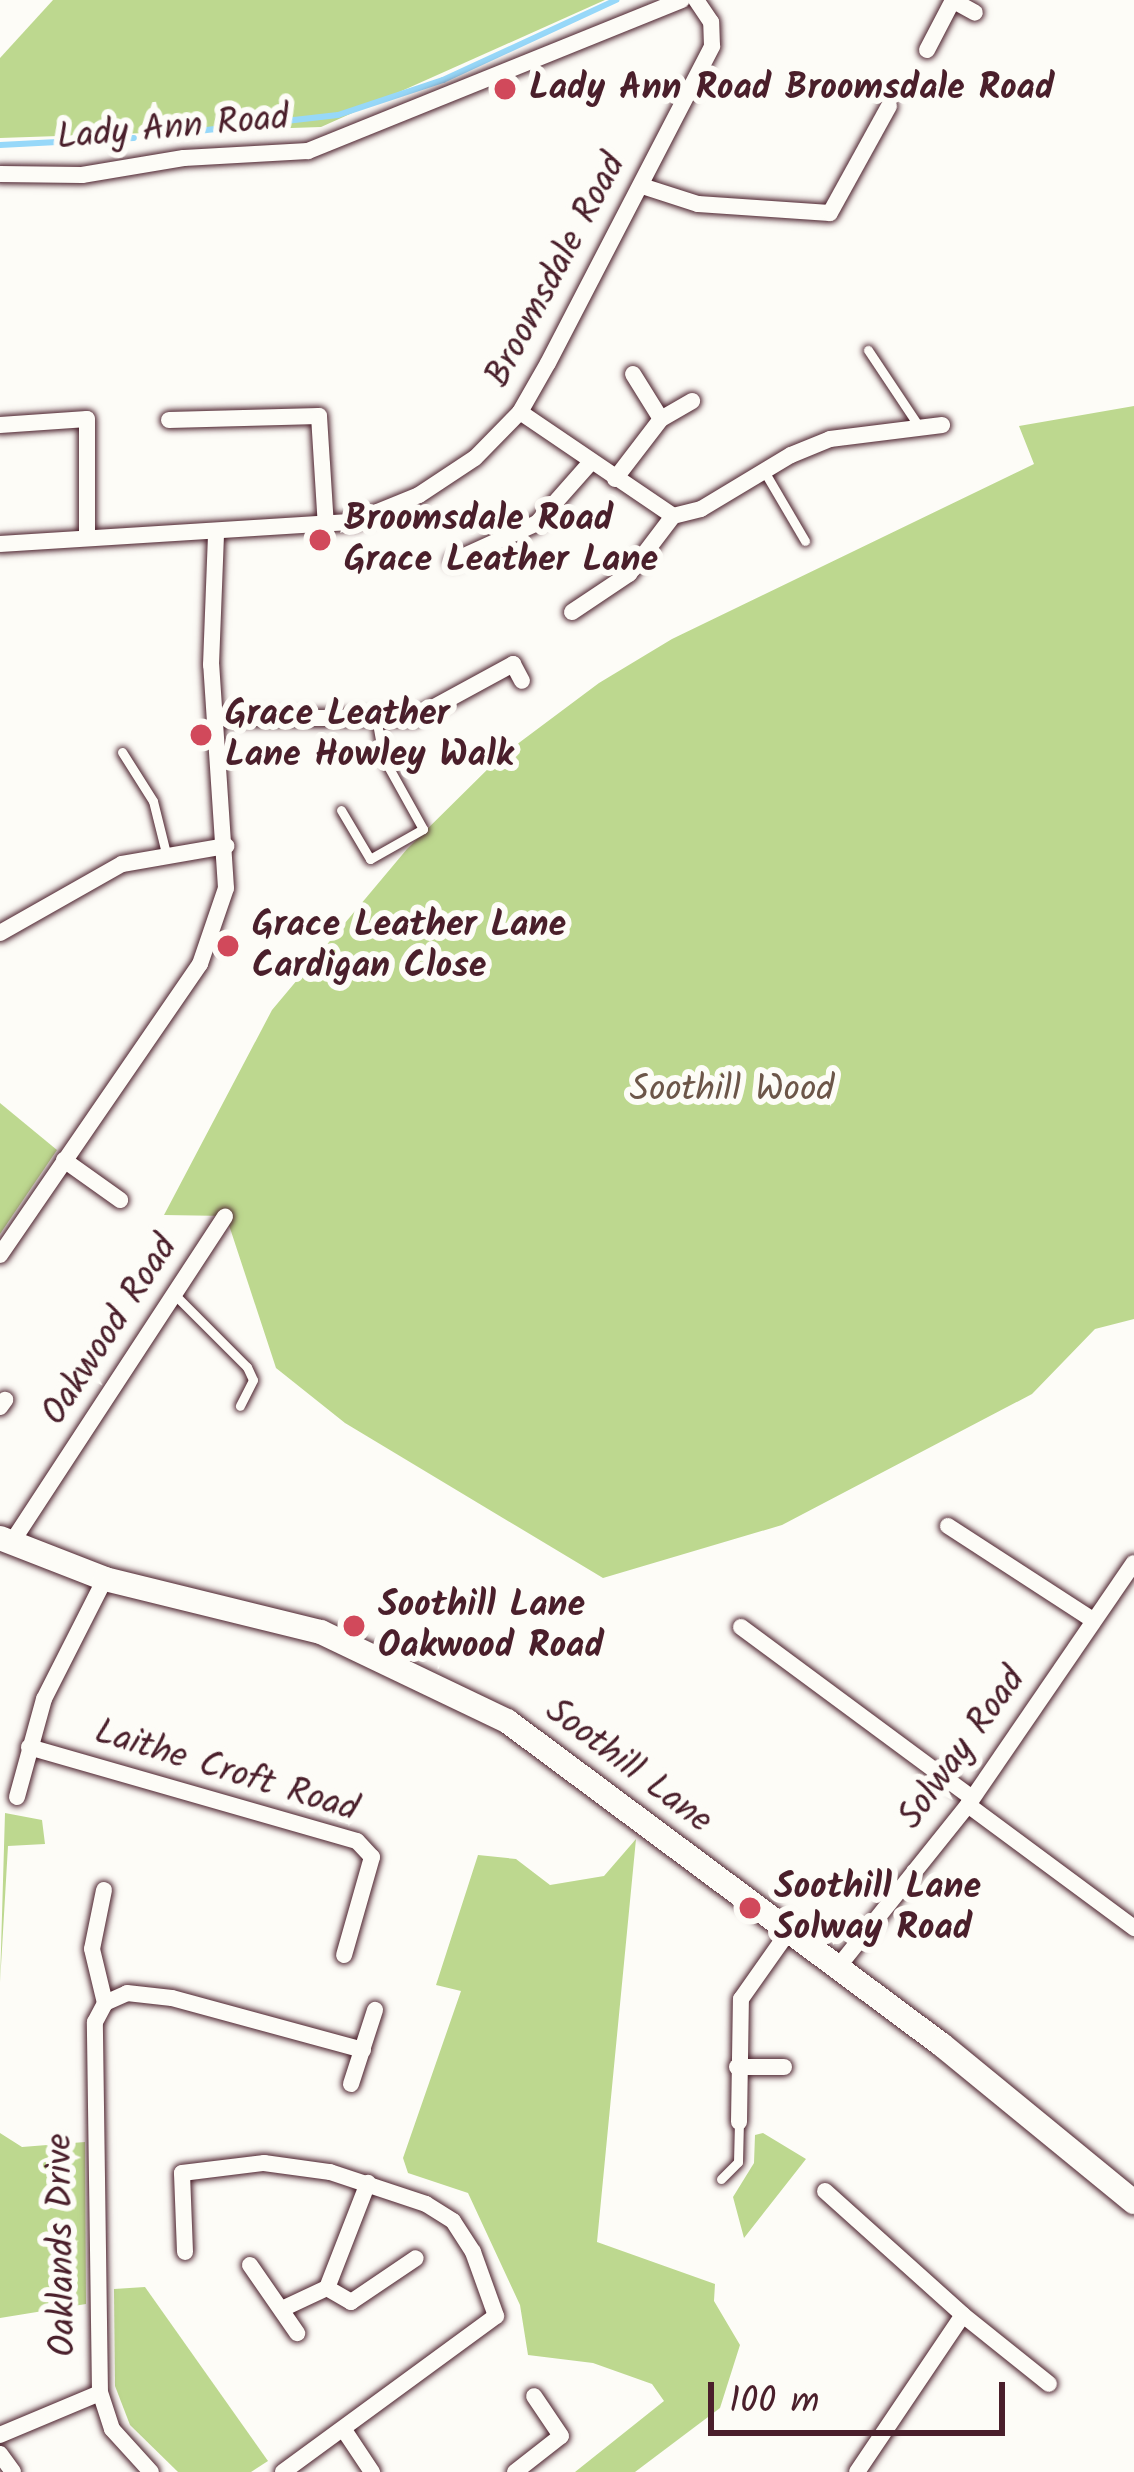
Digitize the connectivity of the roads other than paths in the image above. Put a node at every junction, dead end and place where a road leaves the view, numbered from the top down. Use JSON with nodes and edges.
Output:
{"nodes":[{"id":1,"x":682,"y":0,"type":"edge"},
{"id":2,"x":696,"y":0,"type":"edge"},
{"id":3,"x":952,"y":0,"type":"edge"},
{"id":4,"x":975,"y":13,"type":"dead end"},
{"id":5,"x":927,"y":50,"type":"dead end"},
{"id":6,"x":889,"y":106,"type":"dead end"},
{"id":7,"x":0,"y":173,"type":"edge"},
{"id":8,"x":642,"y":186,"type":"junction"},
{"id":9,"x":868,"y":350,"type":"dead end"},
{"id":10,"x":633,"y":374,"type":"dead end"},
{"id":11,"x":692,"y":401,"type":"dead end"},
{"id":12,"x":520,"y":412,"type":"junction"},
{"id":13,"x":662,"y":419,"type":"junction"},
{"id":14,"x":169,"y":420,"type":"dead end"},
{"id":15,"x":0,"y":425,"type":"edge"},
{"id":16,"x":942,"y":425,"type":"dead end"},
{"id":17,"x":920,"y":428,"type":"junction"},
{"id":18,"x":590,"y":462,"type":"junction"},
{"id":19,"x":764,"y":471,"type":"junction"},
{"id":20,"x":615,"y":479,"type":"junction"},
{"id":21,"x":673,"y":516,"type":"junction"},
{"id":22,"x":326,"y":526,"type":"junction"},
{"id":23,"x":215,"y":533,"type":"junction"},
{"id":24,"x":87,"y":538,"type":"junction"},
{"id":25,"x":805,"y":541,"type":"dead end"},
{"id":26,"x":0,"y":544,"type":"edge"},
{"id":27,"x":453,"y":561,"type":"dead end"},
{"id":28,"x":572,"y":612,"type":"dead end"},
{"id":29,"x":522,"y":681,"type":"dead end"},
{"id":30,"x":376,"y":717,"type":"junction"},
{"id":31,"x":217,"y":718,"type":"junction"},
{"id":32,"x":122,"y":752,"type":"dead end"},
{"id":33,"x":340,"y":810,"type":"dead end"},
{"id":34,"x":226,"y":847,"type":"junction"},
{"id":35,"x":167,"y":857,"type":"junction"},
{"id":36,"x":0,"y":934,"type":"edge"},
{"id":37,"x":64,"y":1160,"type":"junction"},
{"id":38,"x":120,"y":1199,"type":"dead end"},
{"id":39,"x":225,"y":1216,"type":"dead end"},
{"id":40,"x":0,"y":1255,"type":"edge"},
{"id":41,"x":174,"y":1294,"type":"junction"},
{"id":42,"x":241,"y":1406,"type":"dead end"},
{"id":43,"x":948,"y":1526,"type":"dead end"},
{"id":44,"x":6,"y":1540,"type":"edge"},
{"id":45,"x":1134,"y":1563,"type":"edge"},
{"id":46,"x":105,"y":1579,"type":"junction"},
{"id":47,"x":1094,"y":1620,"type":"junction"},
{"id":48,"x":741,"y":1628,"type":"dead end"},
{"id":49,"x":28,"y":1747,"type":"junction"},
{"id":50,"x":17,"y":1797,"type":"dead end"},
{"id":51,"x":970,"y":1801,"type":"junction"},
{"id":52,"x":104,"y":1890,"type":"dead end"},
{"id":53,"x":1132,"y":1920,"type":"edge"},
{"id":54,"x":790,"y":1931,"type":"junction"},
{"id":55,"x":344,"y":1955,"type":"dead end"},
{"id":56,"x":838,"y":1967,"type":"junction"},
{"id":57,"x":105,"y":2002,"type":"junction"},
{"id":58,"x":375,"y":2009,"type":"dead end"},
{"id":59,"x":363,"y":2050,"type":"junction"},
{"id":60,"x":737,"y":2067,"type":"junction"},
{"id":61,"x":784,"y":2067,"type":"dead end"},
{"id":62,"x":351,"y":2084,"type":"dead end"},
{"id":63,"x":739,"y":2122,"type":"joint"},
{"id":64,"x":721,"y":2179,"type":"dead end"},
{"id":65,"x":368,"y":2183,"type":"junction"},
{"id":66,"x":825,"y":2192,"type":"dead end"},
{"id":67,"x":1134,"y":2202,"type":"edge"},
{"id":68,"x":185,"y":2252,"type":"dead end"},
{"id":69,"x":416,"y":2258,"type":"dead end"},
{"id":70,"x":250,"y":2265,"type":"dead end"},
{"id":71,"x":327,"y":2288,"type":"junction"},
{"id":72,"x":282,"y":2309,"type":"junction"},
{"id":73,"x":963,"y":2315,"type":"junction"},
{"id":74,"x":297,"y":2333,"type":"dead end"},
{"id":75,"x":1049,"y":2384,"type":"dead end"},
{"id":76,"x":100,"y":2392,"type":"junction"},
{"id":77,"x":534,"y":2396,"type":"dead end"},
{"id":78,"x":346,"y":2433,"type":"junction"},
{"id":79,"x":0,"y":2435,"type":"edge"},
{"id":80,"x":0,"y":2454,"type":"edge"},
{"id":81,"x":13,"y":2472,"type":"edge"},
{"id":82,"x":151,"y":2472,"type":"edge"},
{"id":83,"x":284,"y":2472,"type":"edge"},
{"id":84,"x":371,"y":2472,"type":"edge"},
{"id":85,"x":515,"y":2472,"type":"edge"},
{"id":86,"x":857,"y":2472,"type":"edge"}],
"edges":[{"from":1,"to":7,"type":"street","name":"Lady Ann Road"},
{"from":2,"to":8,"type":"street","name":"Broomsdale Road"},
{"from":3,"to":4,"type":"street"},
{"from":3,"to":5,"type":"street"},
{"from":6,"to":8,"type":"street"},
{"from":8,"to":12,"type":"street","name":"Broomsdale Road"},
{"from":9,"to":17,"type":"lane"},
{"from":10,"to":13,"type":"street"},
{"from":11,"to":13,"type":"street"},
{"from":12,"to":18,"type":"street"},
{"from":12,"to":22,"type":"street","name":"Broomsdale Road"},
{"from":13,"to":20,"type":"street"},
{"from":14,"to":22,"type":"street"},
{"from":15,"to":24,"type":"street"},
{"from":16,"to":17,"type":"street"},
{"from":17,"to":19,"type":"street"},
{"from":18,"to":20,"type":"street"},
{"from":18,"to":27,"type":"street"},
{"from":19,"to":21,"type":"street"},
{"from":19,"to":25,"type":"lane"},
{"from":20,"to":21,"type":"street"},
{"from":21,"to":28,"type":"street"},
{"from":22,"to":23,"type":"street","name":"Broomsdale Road"},
{"from":23,"to":24,"type":"street","name":"Broomsdale Road"},
{"from":23,"to":31,"type":"street"},
{"from":24,"to":26,"type":"street","name":"Broomsdale Road"},
{"from":29,"to":30,"type":"street"},
{"from":30,"to":31,"type":"street"},
{"from":30,"to":33,"type":"lane"},
{"from":31,"to":34,"type":"street"},
{"from":32,"to":35,"type":"lane"},
{"from":34,"to":35,"type":"street"},
{"from":34,"to":37,"type":"street"},
{"from":35,"to":36,"type":"street"},
{"from":37,"to":38,"type":"street"},
{"from":37,"to":40,"type":"street"},
{"from":39,"to":41,"type":"street","name":"Oakwood Road"},
{"from":41,"to":42,"type":"lane"},
{"from":41,"to":44,"type":"street","name":"Oakwood Road"},
{"from":43,"to":47,"type":"street"},
{"from":44,"to":46,"type":"main road","name":"Soothill Lane"},
{"from":45,"to":47,"type":"street","name":"Solway Road"},
{"from":46,"to":49,"type":"street"},
{"from":46,"to":54,"type":"main road","name":"Soothill Lane"},
{"from":47,"to":51,"type":"street","name":"Solway Road"},
{"from":48,"to":51,"type":"street"},
{"from":49,"to":50,"type":"street"},
{"from":49,"to":55,"type":"street","name":"Laithe Croft Road"},
{"from":51,"to":53,"type":"street"},
{"from":51,"to":56,"type":"street","name":"Solway Road"},
{"from":52,"to":57,"type":"street","name":"Oaklands Drive"},
{"from":54,"to":56,"type":"main road","name":"Soothill Lane"},
{"from":54,"to":60,"type":"street"},
{"from":56,"to":67,"type":"main road","name":"Soothill Lane"},
{"from":57,"to":59,"type":"street"},
{"from":57,"to":76,"type":"street","name":"Oaklands Drive"},
{"from":58,"to":59,"type":"street"},
{"from":59,"to":62,"type":"street"},
{"from":60,"to":61,"type":"street"},
{"from":60,"to":63,"type":"street"},
{"from":63,"to":64,"type":"lane"},
{"from":65,"to":68,"type":"street"},
{"from":65,"to":71,"type":"street"},
{"from":65,"to":78,"type":"street"},
{"from":66,"to":73,"type":"street"},
{"from":69,"to":71,"type":"street"},
{"from":70,"to":72,"type":"street"},
{"from":71,"to":72,"type":"street"},
{"from":72,"to":74,"type":"street"},
{"from":73,"to":75,"type":"street"},
{"from":73,"to":86,"type":"street"},
{"from":76,"to":79,"type":"street"},
{"from":76,"to":82,"type":"street","name":"Oaklands Drive"},
{"from":77,"to":85,"type":"street"},
{"from":78,"to":83,"type":"street"},
{"from":78,"to":84,"type":"street"},
{"from":80,"to":81,"type":"street"}]}
